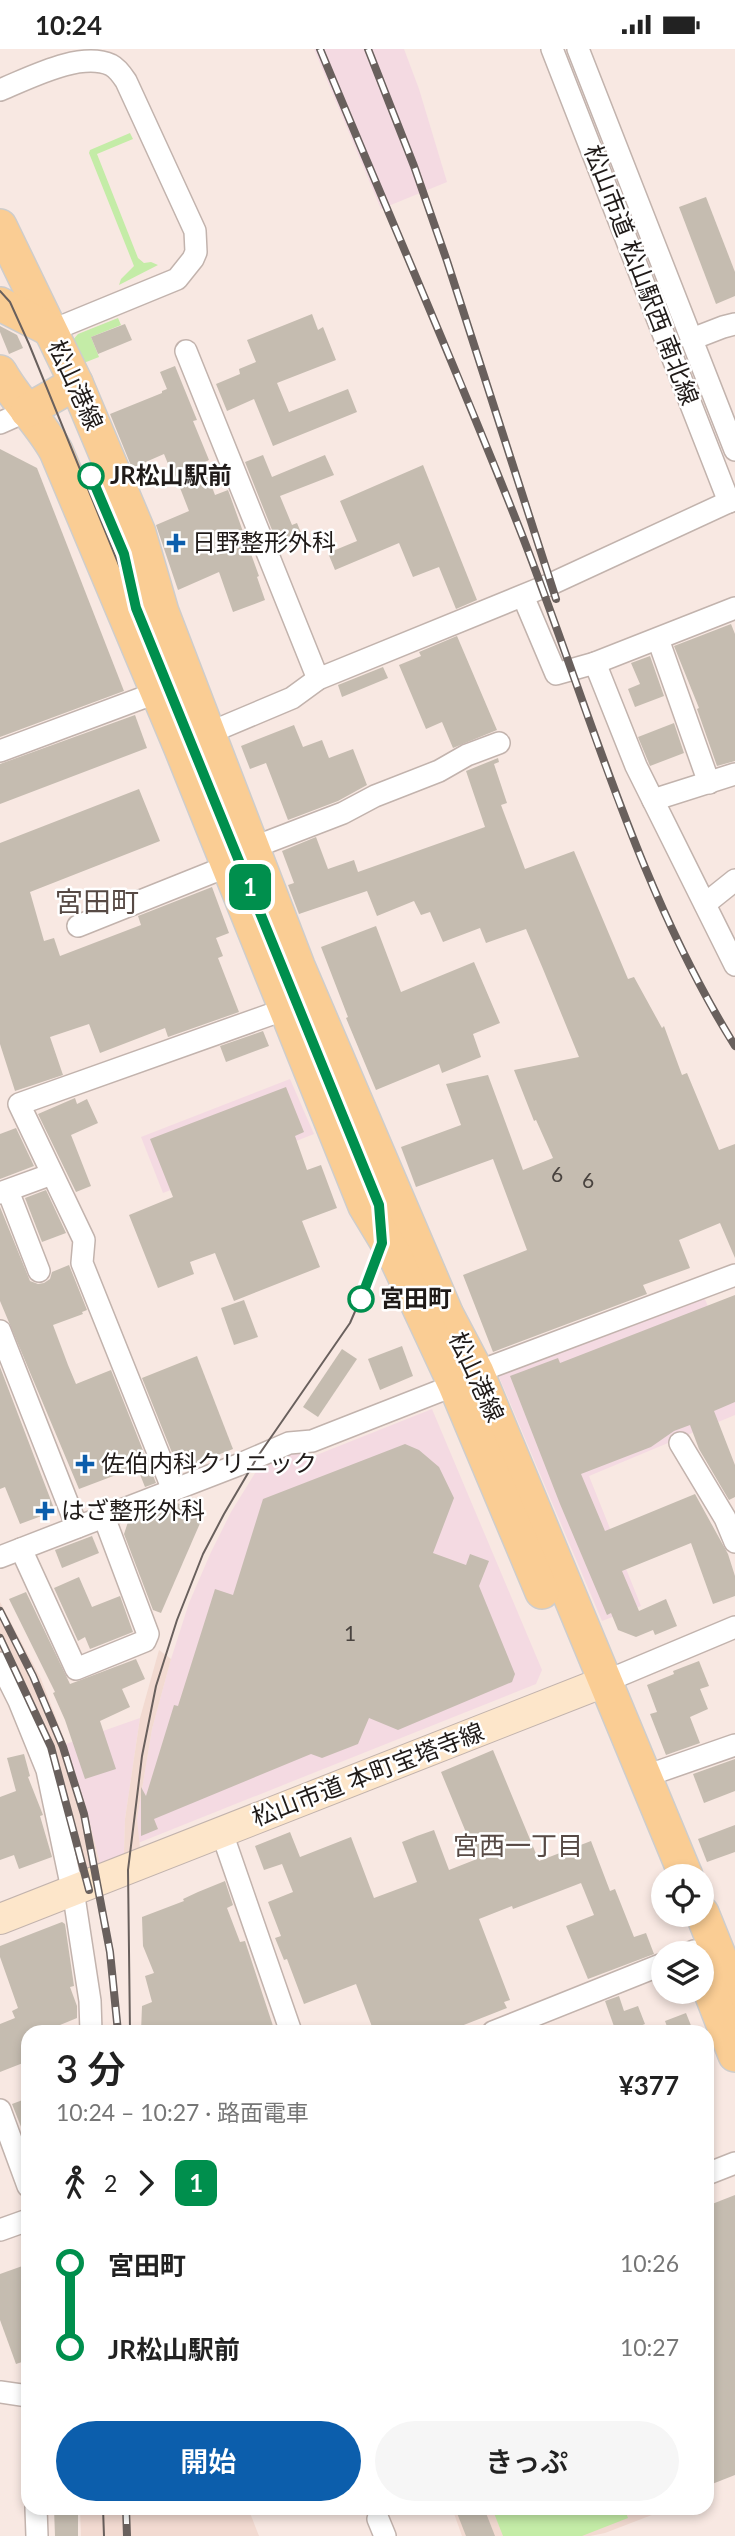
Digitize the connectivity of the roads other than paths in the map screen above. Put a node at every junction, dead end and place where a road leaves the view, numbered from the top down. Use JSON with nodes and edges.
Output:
{"nodes":[{"id":1,"x":552,"y":49,"type":"edge"},
{"id":2,"x":578,"y":49,"type":"edge"},
{"id":3,"x":0,"y":90,"type":"edge"},
{"id":4,"x":0,"y":226,"type":"edge"},
{"id":5,"x":0,"y":290,"type":"edge"},
{"id":6,"x":33,"y":293,"type":"junction"},
{"id":7,"x":0,"y":304,"type":"edge"},
{"id":8,"x":735,"y":324,"type":"edge"},
{"id":9,"x":49,"y":329,"type":"junction"},
{"id":10,"x":692,"y":339,"type":"junction"},
{"id":11,"x":186,"y":351,"type":"dead end"},
{"id":12,"x":0,"y":372,"type":"edge"},
{"id":13,"x":76,"y":383,"type":"junction"},
{"id":14,"x":13,"y":417,"type":"edge"},
{"id":15,"x":735,"y":450,"type":"edge"},
{"id":16,"x":732,"y":501,"type":"edge"},
{"id":17,"x":523,"y":596,"type":"junction"},
{"id":18,"x":735,"y":608,"type":"edge"},
{"id":19,"x":658,"y":639,"type":"junction"},
{"id":20,"x":595,"y":663,"type":"junction"},
{"id":21,"x":188,"y":679,"type":"junction"},
{"id":22,"x":318,"y":679,"type":"junction"},
{"id":23,"x":157,"y":694,"type":"junction"},
{"id":24,"x":195,"y":739,"type":"junction"},
{"id":25,"x":499,"y":743,"type":"dead end"},
{"id":26,"x":0,"y":751,"type":"edge"},
{"id":27,"x":735,"y":774,"type":"edge"},
{"id":28,"x":709,"y":783,"type":"junction"},
{"id":29,"x":653,"y":800,"type":"junction"},
{"id":30,"x":240,"y":857,"type":"junction"},
{"id":31,"x":735,"y":880,"type":"edge"},
{"id":32,"x":705,"y":904,"type":"junction"},
{"id":33,"x":78,"y":926,"type":"dead end"},
{"id":34,"x":735,"y":965,"type":"edge"},
{"id":35,"x":286,"y":1009,"type":"junction"},
{"id":36,"x":52,"y":1174,"type":"junction"},
{"id":37,"x":4,"y":1192,"type":"edge"},
{"id":38,"x":39,"y":1271,"type":"dead end"},
{"id":39,"x":735,"y":1275,"type":"edge"},
{"id":40,"x":0,"y":1331,"type":"edge"},
{"id":41,"x":466,"y":1379,"type":"junction"},
{"id":42,"x":680,"y":1443,"type":"dead end"},
{"id":43,"x":173,"y":1490,"type":"junction"},
{"id":44,"x":104,"y":1517,"type":"junction"},
{"id":45,"x":77,"y":1527,"type":"junction"},
{"id":46,"x":735,"y":1542,"type":"edge"},
{"id":47,"x":21,"y":1549,"type":"junction"},
{"id":48,"x":0,"y":1557,"type":"edge"},
{"id":49,"x":735,"y":1627,"type":"edge"},
{"id":50,"x":0,"y":1663,"type":"edge"},
{"id":51,"x":594,"y":1687,"type":"junction"},
{"id":52,"x":735,"y":1745,"type":"edge"},
{"id":53,"x":643,"y":1777,"type":"junction"},
{"id":54,"x":222,"y":1833,"type":"junction"},
{"id":55,"x":658,"y":1864,"type":"edge"},
{"id":56,"x":681,"y":1864,"type":"edge"},
{"id":57,"x":73,"y":1891,"type":"junction"},
{"id":58,"x":0,"y":1919,"type":"edge"},
{"id":59,"x":708,"y":1927,"type":"edge"},
{"id":60,"x":651,"y":1969,"type":"edge"},
{"id":61,"x":735,"y":1995,"type":"edge"},
{"id":62,"x":714,"y":2004,"type":"edge"},
{"id":63,"x":534,"y":2024,"type":"edge"},
{"id":64,"x":91,"y":2025,"type":"edge"},
{"id":65,"x":289,"y":2025,"type":"edge"},
{"id":66,"x":735,"y":2055,"type":"edge"},
{"id":67,"x":0,"y":2110,"type":"edge"},
{"id":68,"x":735,"y":2164,"type":"edge"},
{"id":69,"x":21,"y":2167,"type":"edge"},
{"id":70,"x":714,"y":2172,"type":"edge"},
{"id":71,"x":21,"y":2222,"type":"edge"},
{"id":72,"x":0,"y":2230,"type":"edge"},
{"id":73,"x":0,"y":2392,"type":"edge"},
{"id":74,"x":21,"y":2395,"type":"edge"},
{"id":75,"x":36,"y":2515,"type":"edge"},
{"id":76,"x":37,"y":2536,"type":"edge"}],
"edges":[{"from":1,"to":16,"type":"street","name":"松山市道 松山駅西 南北線"},
{"from":2,"to":10,"type":"street","name":"松山市道 松山駅西 南北線"},
{"from":3,"to":9,"type":"street"},
{"from":4,"to":6,"type":"main road","name":"松山港線"},
{"from":5,"to":6,"type":"main road"},
{"from":6,"to":9,"type":"main road","name":"松山港線"},
{"from":7,"to":9,"type":"main road"},
{"from":8,"to":10,"type":"street"},
{"from":9,"to":13,"type":"main road","name":"松山港線"},
{"from":10,"to":15,"type":"street","name":"松山市道 松山駅西 南北線"},
{"from":11,"to":22,"type":"street"},
{"from":12,"to":14,"type":"main road","name":"松山港線"},
{"from":13,"to":14,"type":"main road"},
{"from":13,"to":21,"type":"main road","name":"松山港線"},
{"from":14,"to":23,"type":"main road","name":"松山港線"},
{"from":16,"to":17,"type":"street"},
{"from":17,"to":20,"type":"street"},
{"from":17,"to":22,"type":"street"},
{"from":18,"to":19,"type":"street"},
{"from":19,"to":20,"type":"street"},
{"from":19,"to":28,"type":"street"},
{"from":20,"to":29,"type":"street"},
{"from":21,"to":23,"type":"street"},
{"from":21,"to":24,"type":"main road","name":"松山港線"},
{"from":22,"to":24,"type":"street"},
{"from":23,"to":24,"type":"main road","name":"松山港線"},
{"from":23,"to":26,"type":"street"},
{"from":24,"to":30,"type":"main road","name":"松山港線"},
{"from":25,"to":30,"type":"street"},
{"from":27,"to":28,"type":"street"},
{"from":28,"to":29,"type":"street"},
{"from":29,"to":32,"type":"street"},
{"from":30,"to":33,"type":"street"},
{"from":30,"to":35,"type":"main road","name":"松山港線"},
{"from":30,"to":41,"type":"main road","name":"松山港線"},
{"from":31,"to":32,"type":"street"},
{"from":32,"to":34,"type":"street"},
{"from":35,"to":36,"type":"street"},
{"from":35,"to":41,"type":"main road","name":"松山港線"},
{"from":36,"to":37,"type":"street"},
{"from":36,"to":43,"type":"street"},
{"from":37,"to":38,"type":"street"},
{"from":39,"to":41,"type":"street"},
{"from":40,"to":45,"type":"street"},
{"from":41,"to":43,"type":"street"},
{"from":41,"to":51,"type":"main road","name":"松山港線"},
{"from":42,"to":46,"type":"street"},
{"from":43,"to":44,"type":"street"},
{"from":44,"to":45,"type":"street"},
{"from":44,"to":47,"type":"street"},
{"from":45,"to":47,"type":"street"},
{"from":47,"to":48,"type":"street"},
{"from":49,"to":51,"type":"street","name":"松山市道 本町宝塔寺線"},
{"from":50,"to":57,"type":"street"},
{"from":51,"to":53,"type":"main road","name":"松山港線"},
{"from":51,"to":54,"type":"street","name":"松山市道 本町宝塔寺線"},
{"from":51,"to":55,"type":"main road","name":"松山港線"},
{"from":52,"to":53,"type":"street"},
{"from":53,"to":56,"type":"main road","name":"松山港線"},
{"from":54,"to":57,"type":"street","name":"松山市道 本町宝塔寺線"},
{"from":54,"to":65,"type":"street"},
{"from":57,"to":58,"type":"street","name":"松山市道 本町宝塔寺線"},
{"from":57,"to":64,"type":"street"},
{"from":59,"to":61,"type":"main road"},
{"from":60,"to":63,"type":"street"},
{"from":62,"to":66,"type":"main road"},
{"from":67,"to":69,"type":"street"},
{"from":68,"to":70,"type":"street"},
{"from":71,"to":72,"type":"street"},
{"from":73,"to":74,"type":"street"},
{"from":75,"to":76,"type":"street"}]}
